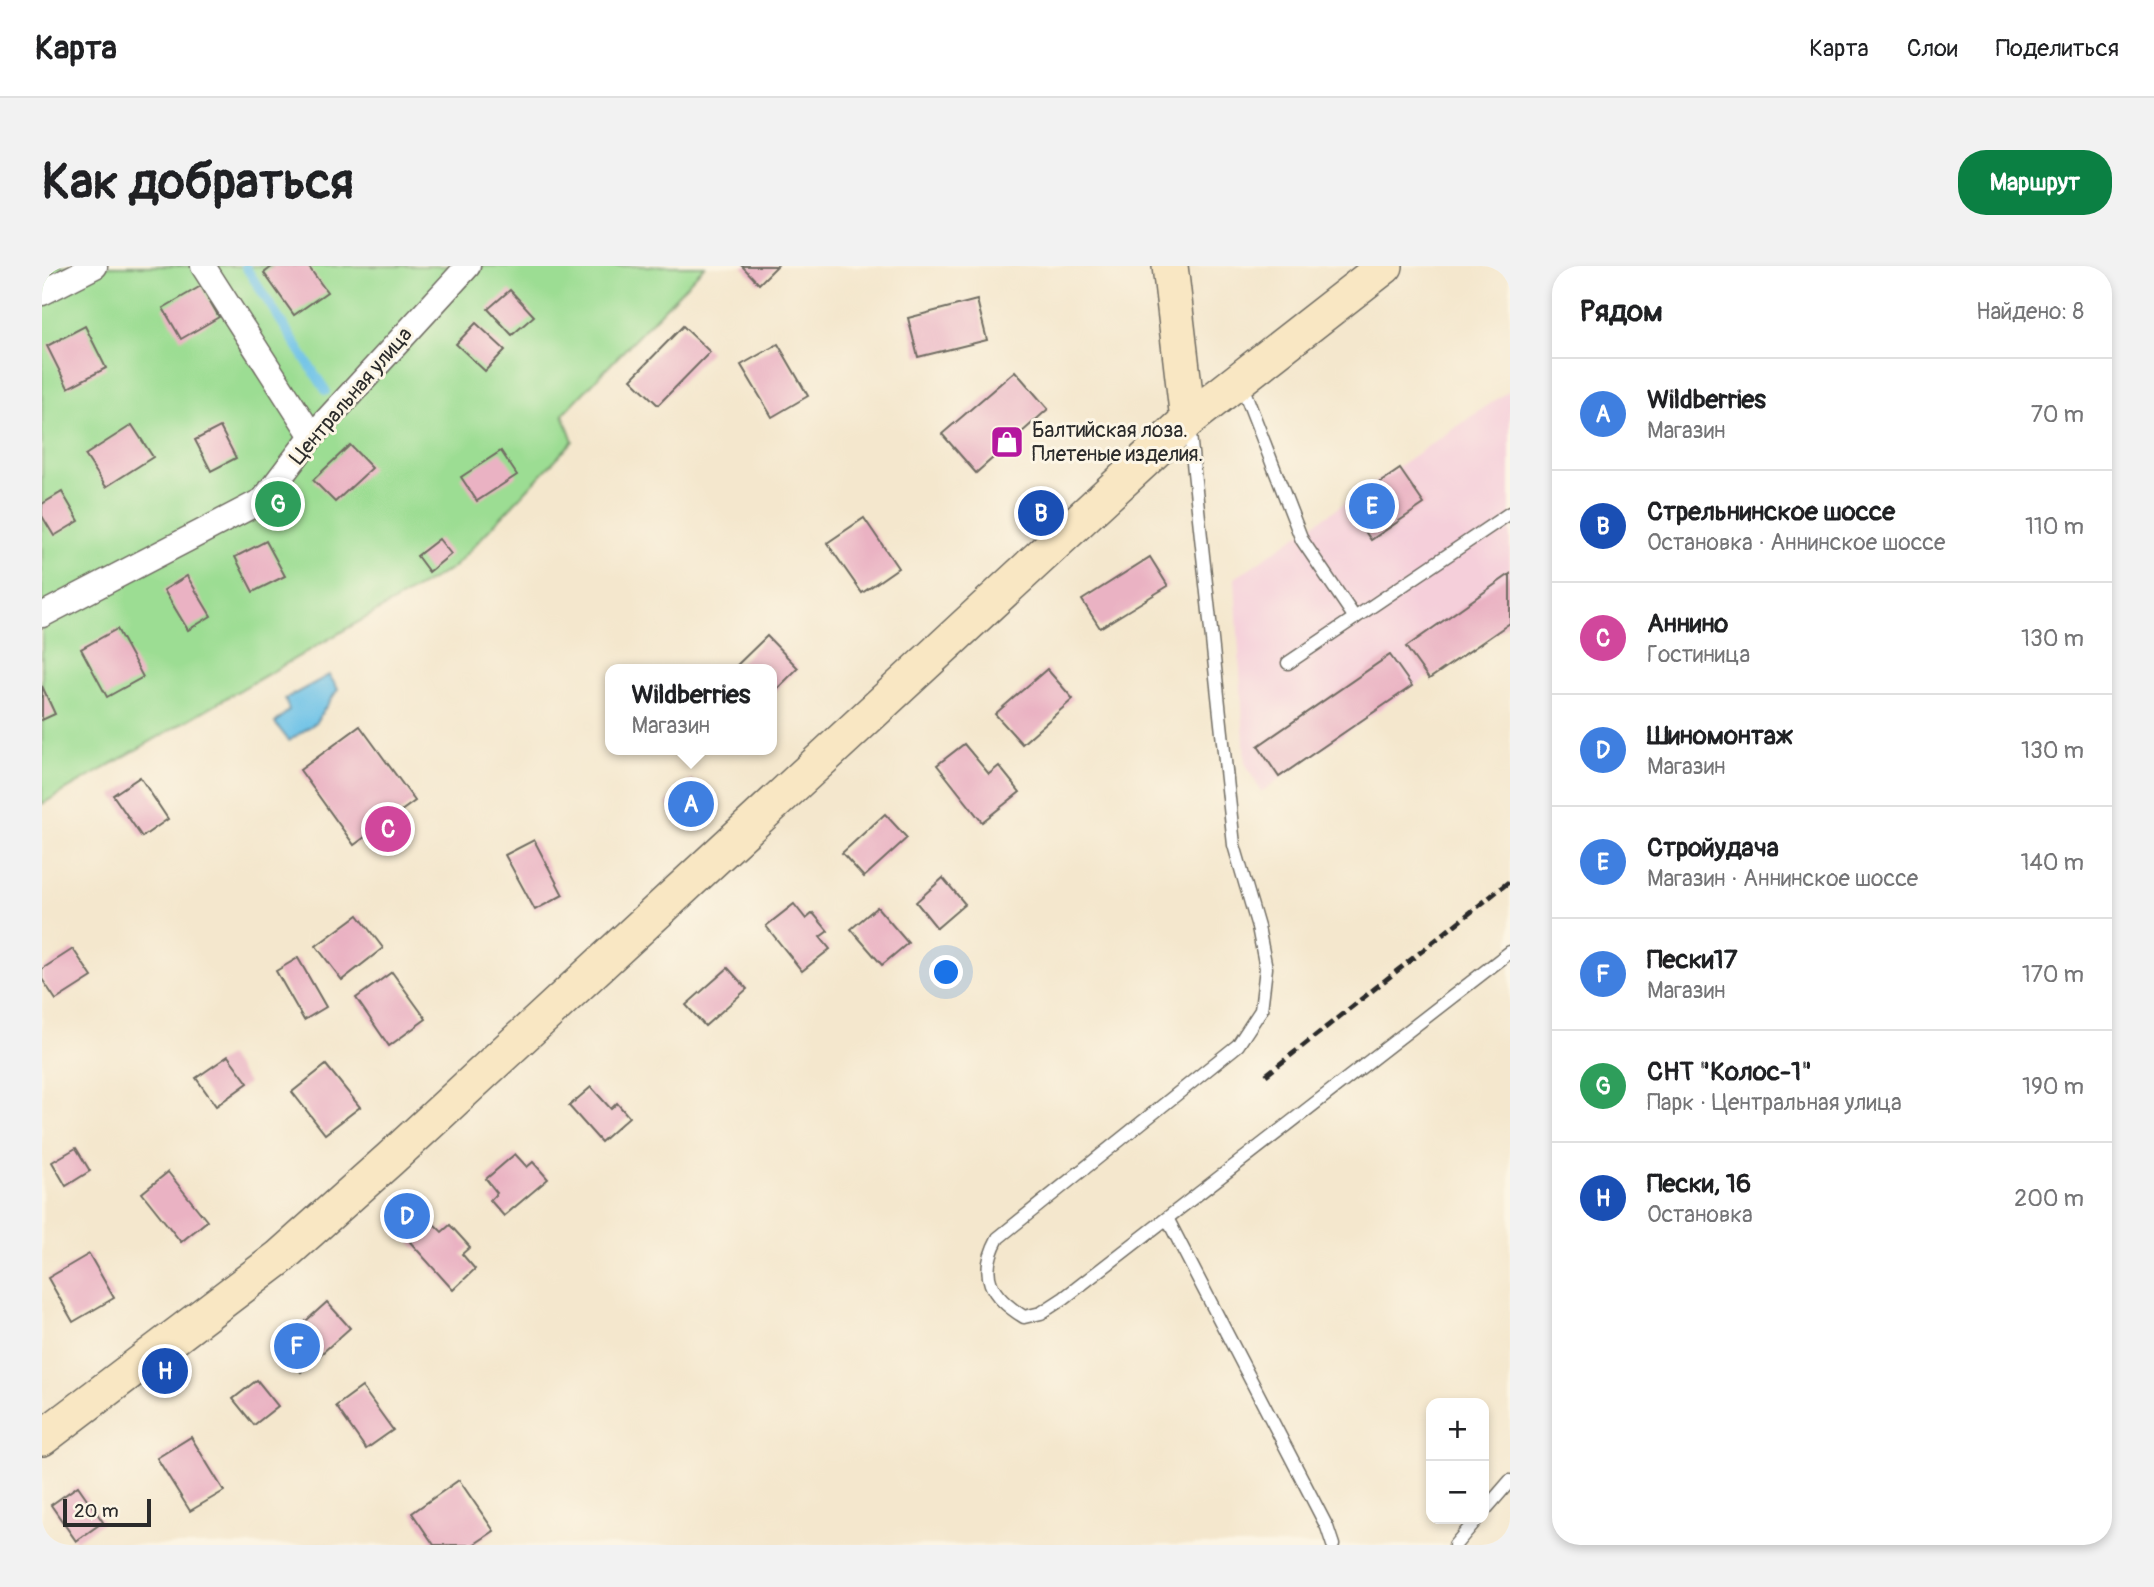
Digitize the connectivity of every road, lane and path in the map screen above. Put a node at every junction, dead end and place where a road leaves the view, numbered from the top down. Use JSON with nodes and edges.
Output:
{"nodes":[{"id":1,"x":95,"y":266,"type":"edge"},
{"id":2,"x":203,"y":266,"type":"edge"},
{"id":3,"x":468,"y":266,"type":"edge"},
{"id":4,"x":1170,"y":266,"type":"edge"},
{"id":5,"x":1385,"y":266,"type":"edge"},
{"id":6,"x":42,"y":293,"type":"edge"},
{"id":7,"x":1240,"y":379,"type":"junction"},
{"id":8,"x":1188,"y":420,"type":"junction"},
{"id":9,"x":312,"y":436,"type":"junction"},
{"id":10,"x":1510,"y":513,"type":"edge"},
{"id":11,"x":42,"y":615,"type":"edge"},
{"id":12,"x":1355,"y":618,"type":"junction"},
{"id":13,"x":1288,"y":663,"type":"dead end"},
{"id":14,"x":1510,"y":952,"type":"edge"},
{"id":15,"x":1168,"y":1220,"type":"junction"},
{"id":16,"x":42,"y":1438,"type":"edge"},
{"id":17,"x":1510,"y":1481,"type":"edge"},
{"id":18,"x":1489,"y":1505,"type":"edge"},
{"id":19,"x":1473,"y":1524,"type":"edge"},
{"id":20,"x":1333,"y":1545,"type":"edge"},
{"id":21,"x":1455,"y":1545,"type":"edge"}],
"edges":[{"from":1,"to":6,"type":"street"},
{"from":2,"to":9,"type":"street"},
{"from":3,"to":9,"type":"street","name":"Центральная улица"},
{"from":4,"to":8,"type":"main road"},
{"from":5,"to":7,"type":"main road"},
{"from":7,"to":8,"type":"main road"},
{"from":7,"to":12,"type":"lane"},
{"from":8,"to":15,"type":"lane"},
{"from":8,"to":16,"type":"main road"},
{"from":9,"to":11,"type":"street","name":"Центральная улица"},
{"from":10,"to":12,"type":"lane"},
{"from":12,"to":13,"type":"lane"},
{"from":14,"to":15,"type":"lane"},
{"from":15,"to":20,"type":"lane"},
{"from":17,"to":18,"type":"lane"},
{"from":19,"to":21,"type":"lane"}]}
